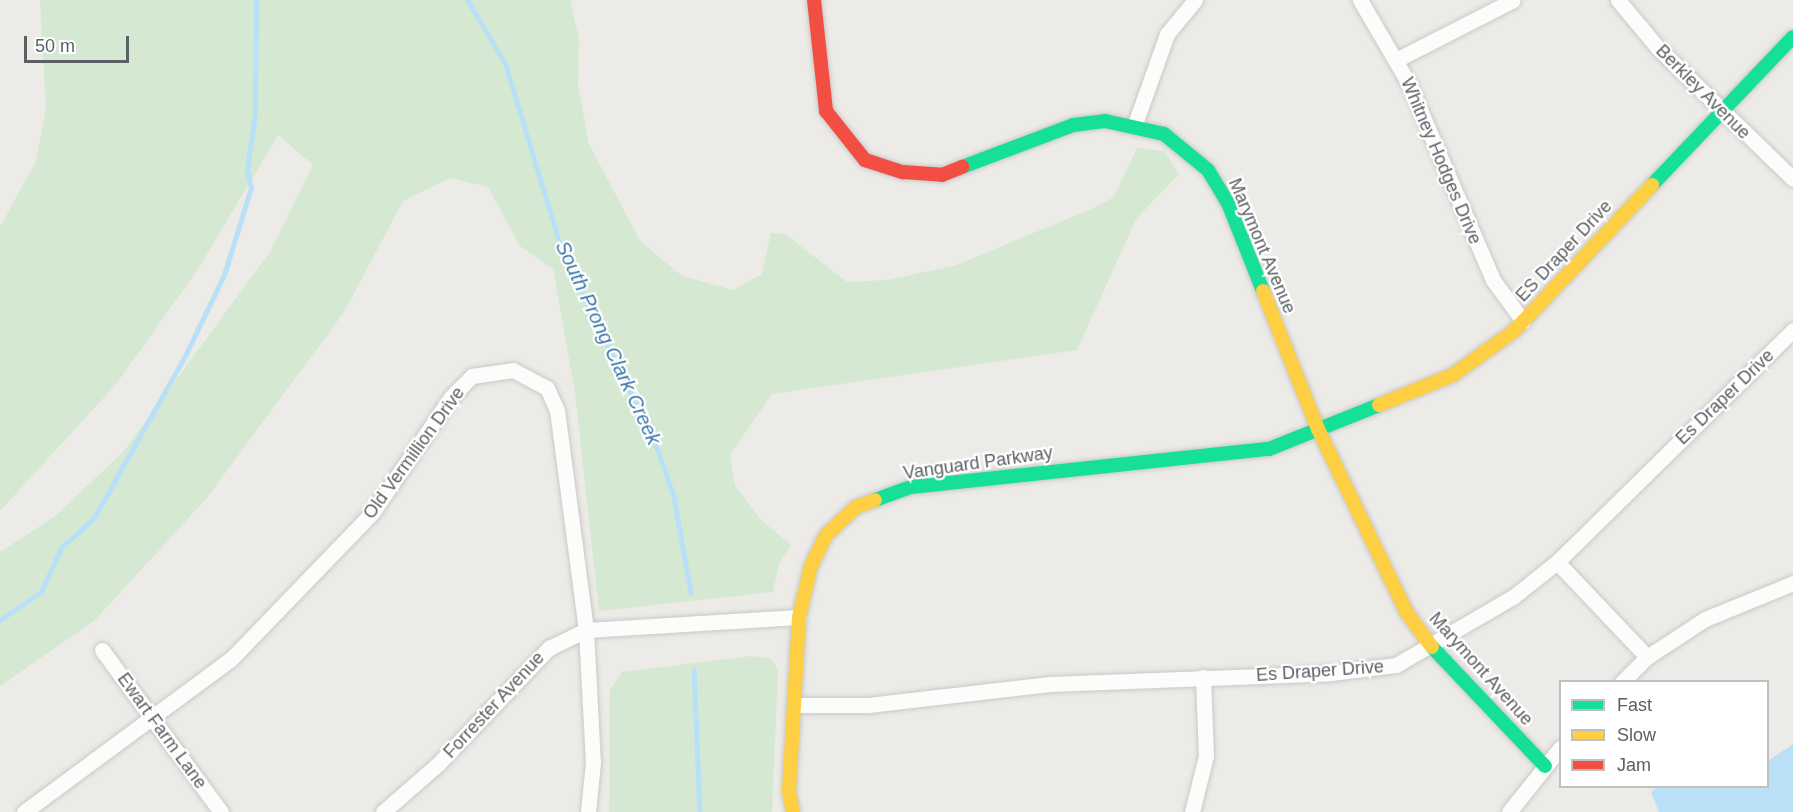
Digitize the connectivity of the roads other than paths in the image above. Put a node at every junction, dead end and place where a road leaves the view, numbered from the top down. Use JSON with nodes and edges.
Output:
{"nodes":[{"id":1,"x":814,"y":0,"type":"edge"},
{"id":2,"x":1195,"y":0,"type":"edge"},
{"id":3,"x":1360,"y":0,"type":"edge"},
{"id":4,"x":1512,"y":0,"type":"edge"},
{"id":5,"x":1618,"y":0,"type":"edge"},
{"id":6,"x":1793,"y":37,"type":"edge"},
{"id":7,"x":1396,"y":60,"type":"junction"},
{"id":8,"x":1723,"y":112,"type":"junction"},
{"id":9,"x":1135,"y":124,"type":"junction"},
{"id":10,"x":1793,"y":179,"type":"edge"},
{"id":11,"x":1523,"y":321,"type":"junction"},
{"id":12,"x":1793,"y":330,"type":"edge"},
{"id":13,"x":1318,"y":429,"type":"junction"},
{"id":14,"x":1557,"y":562,"type":"junction"},
{"id":15,"x":1793,"y":583,"type":"edge"},
{"id":16,"x":799,"y":617,"type":"junction"},
{"id":17,"x":586,"y":630,"type":"junction"},
{"id":18,"x":1430,"y":645,"type":"junction"},
{"id":19,"x":102,"y":650,"type":"dead end"},
{"id":20,"x":1647,"y":657,"type":"junction"},
{"id":21,"x":1203,"y":676,"type":"junction"},
{"id":22,"x":1623,"y":680,"type":"edge"},
{"id":23,"x":795,"y":705,"type":"junction"},
{"id":24,"x":152,"y":718,"type":"junction"},
{"id":25,"x":1559,"y":749,"type":"edge"},
{"id":26,"x":1545,"y":766,"type":"junction"},
{"id":27,"x":24,"y":812,"type":"edge"},
{"id":28,"x":221,"y":812,"type":"edge"},
{"id":29,"x":383,"y":812,"type":"edge"},
{"id":30,"x":588,"y":812,"type":"edge"},
{"id":31,"x":793,"y":812,"type":"edge"},
{"id":32,"x":1192,"y":812,"type":"edge"},
{"id":33,"x":1509,"y":812,"type":"edge"}],
"edges":[{"from":1,"to":9,"type":"street","name":"Marymont Avenue"},
{"from":2,"to":9,"type":"street"},
{"from":3,"to":7,"type":"street","name":"Whitney Hodges Drive"},
{"from":4,"to":7,"type":"street"},
{"from":5,"to":8,"type":"street","name":"Berkley Avenue"},
{"from":6,"to":8,"type":"street","name":"ES Draper Drive"},
{"from":7,"to":11,"type":"street","name":"Whitney Hodges Drive"},
{"from":8,"to":10,"type":"street","name":"Berkley Avenue"},
{"from":8,"to":11,"type":"street","name":"ES Draper Drive"},
{"from":9,"to":13,"type":"street","name":"Marymont Avenue"},
{"from":11,"to":13,"type":"street","name":"ES Draper Drive"},
{"from":12,"to":14,"type":"street","name":"Es Draper Drive"},
{"from":13,"to":16,"type":"street","name":"Vanguard Parkway"},
{"from":13,"to":18,"type":"street","name":"Marymont Avenue"},
{"from":14,"to":18,"type":"street","name":"Es Draper Drive"},
{"from":14,"to":20,"type":"street"},
{"from":15,"to":20,"type":"street"},
{"from":16,"to":17,"type":"street","name":"Forrester Avenue"},
{"from":16,"to":23,"type":"street","name":"Vanguard Parkway"},
{"from":17,"to":24,"type":"street","name":"Old Vermillion Drive"},
{"from":17,"to":29,"type":"street","name":"Forrester Avenue"},
{"from":17,"to":30,"type":"street","name":"Old Vermillion Drive"},
{"from":18,"to":21,"type":"street","name":"Es Draper Drive"},
{"from":18,"to":26,"type":"street","name":"Marymont Avenue"},
{"from":19,"to":24,"type":"street","name":"Ewart Farm Lane"},
{"from":20,"to":22,"type":"street"},
{"from":21,"to":23,"type":"street","name":"Es Draper Drive"},
{"from":21,"to":32,"type":"street"},
{"from":23,"to":31,"type":"street","name":"Vanguard Parkway"},
{"from":24,"to":27,"type":"street","name":"Old Vermillion Drive"},
{"from":24,"to":28,"type":"street","name":"Ewart Farm Lane"},
{"from":25,"to":26,"type":"street"},
{"from":26,"to":33,"type":"street"}]}
